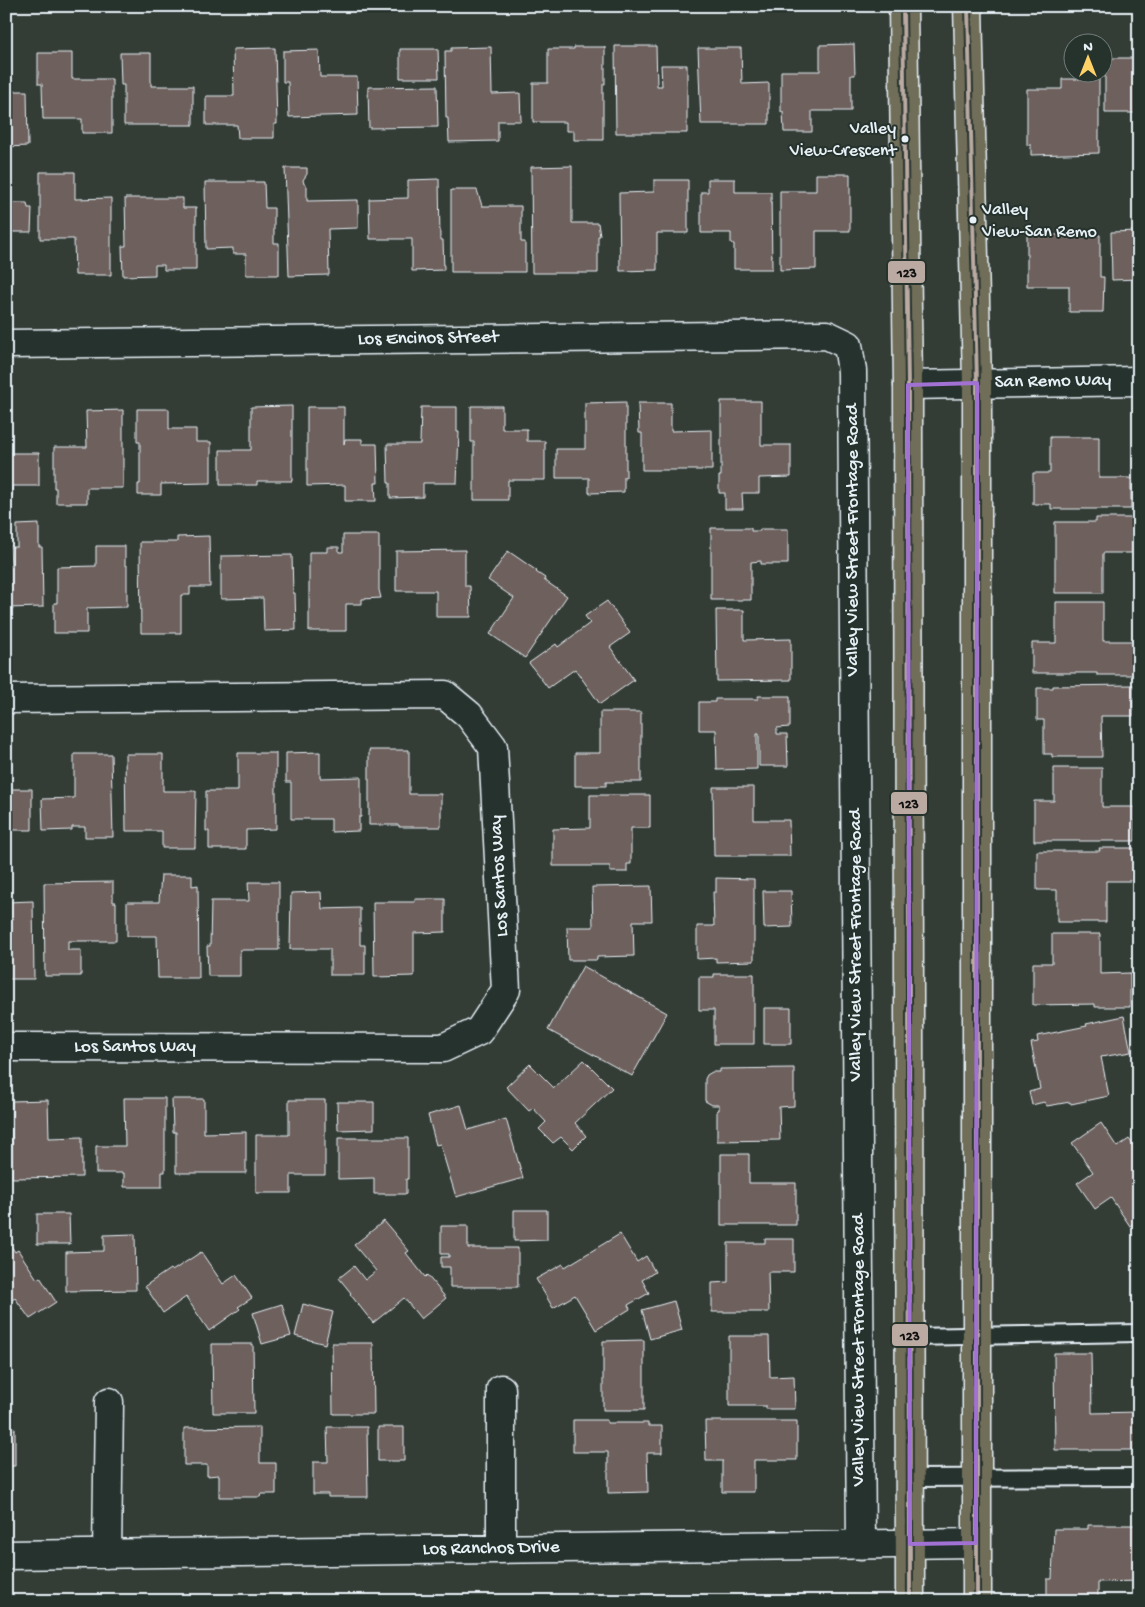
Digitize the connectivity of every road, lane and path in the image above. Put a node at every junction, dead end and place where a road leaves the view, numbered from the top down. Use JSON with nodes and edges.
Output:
{"nodes":[{"id":1,"x":903,"y":6,"type":"edge"},
{"id":2,"x":968,"y":6,"type":"edge"},
{"id":3,"x":6,"y":344,"type":"edge"},
{"id":4,"x":848,"y":345,"type":"joint"},
{"id":5,"x":1139,"y":381,"type":"edge"},
{"id":6,"x":977,"y":383,"type":"junction"},
{"id":7,"x":908,"y":385,"type":"junction"},
{"id":8,"x":6,"y":699,"type":"edge"},
{"id":9,"x":6,"y":1047,"type":"edge"},
{"id":10,"x":1139,"y":1333,"type":"edge"},
{"id":11,"x":976,"y":1336,"type":"junction"},
{"id":12,"x":909,"y":1337,"type":"junction"},
{"id":13,"x":501,"y":1389,"type":"dead end"},
{"id":14,"x":109,"y":1402,"type":"dead end"},
{"id":15,"x":1139,"y":1477,"type":"edge"},
{"id":16,"x":910,"y":1478,"type":"junction"},
{"id":17,"x":976,"y":1478,"type":"junction"},
{"id":18,"x":976,"y":1543,"type":"junction"},
{"id":19,"x":910,"y":1544,"type":"junction"},
{"id":20,"x":860,"y":1545,"type":"junction"},
{"id":21,"x":501,"y":1549,"type":"junction"},
{"id":22,"x":107,"y":1554,"type":"junction"},
{"id":23,"x":6,"y":1555,"type":"edge"},
{"id":24,"x":910,"y":1601,"type":"edge"},
{"id":25,"x":977,"y":1601,"type":"edge"}],
"edges":[{"from":1,"to":7,"type":"main road"},
{"from":2,"to":6,"type":"main road"},
{"from":3,"to":4,"type":"street","name":"Los Encinos Street"},
{"from":4,"to":20,"type":"street","name":"Valley View Street Frontage Road"},
{"from":5,"to":6,"type":"street","name":"San Remo Way"},
{"from":6,"to":7,"type":"street","name":"San Remo Way"},
{"from":6,"to":11,"type":"main road"},
{"from":7,"to":12,"type":"main road"},
{"from":8,"to":9,"type":"street","name":"Los Santos Way"},
{"from":10,"to":11,"type":"lane"},
{"from":11,"to":12,"type":"lane"},
{"from":11,"to":17,"type":"main road"},
{"from":12,"to":16,"type":"main road"},
{"from":13,"to":21,"type":"street"},
{"from":14,"to":22,"type":"street"},
{"from":15,"to":17,"type":"lane"},
{"from":16,"to":17,"type":"lane"},
{"from":16,"to":19,"type":"main road"},
{"from":17,"to":18,"type":"main road"},
{"from":18,"to":19,"type":"street","name":"Los Ranchos Drive"},
{"from":18,"to":25,"type":"main road"},
{"from":19,"to":20,"type":"street","name":"Los Ranchos Drive"},
{"from":19,"to":24,"type":"main road"},
{"from":20,"to":21,"type":"street","name":"Los Ranchos Drive"},
{"from":21,"to":22,"type":"street","name":"Los Ranchos Drive"},
{"from":22,"to":23,"type":"street","name":"Los Ranchos Drive"}]}
